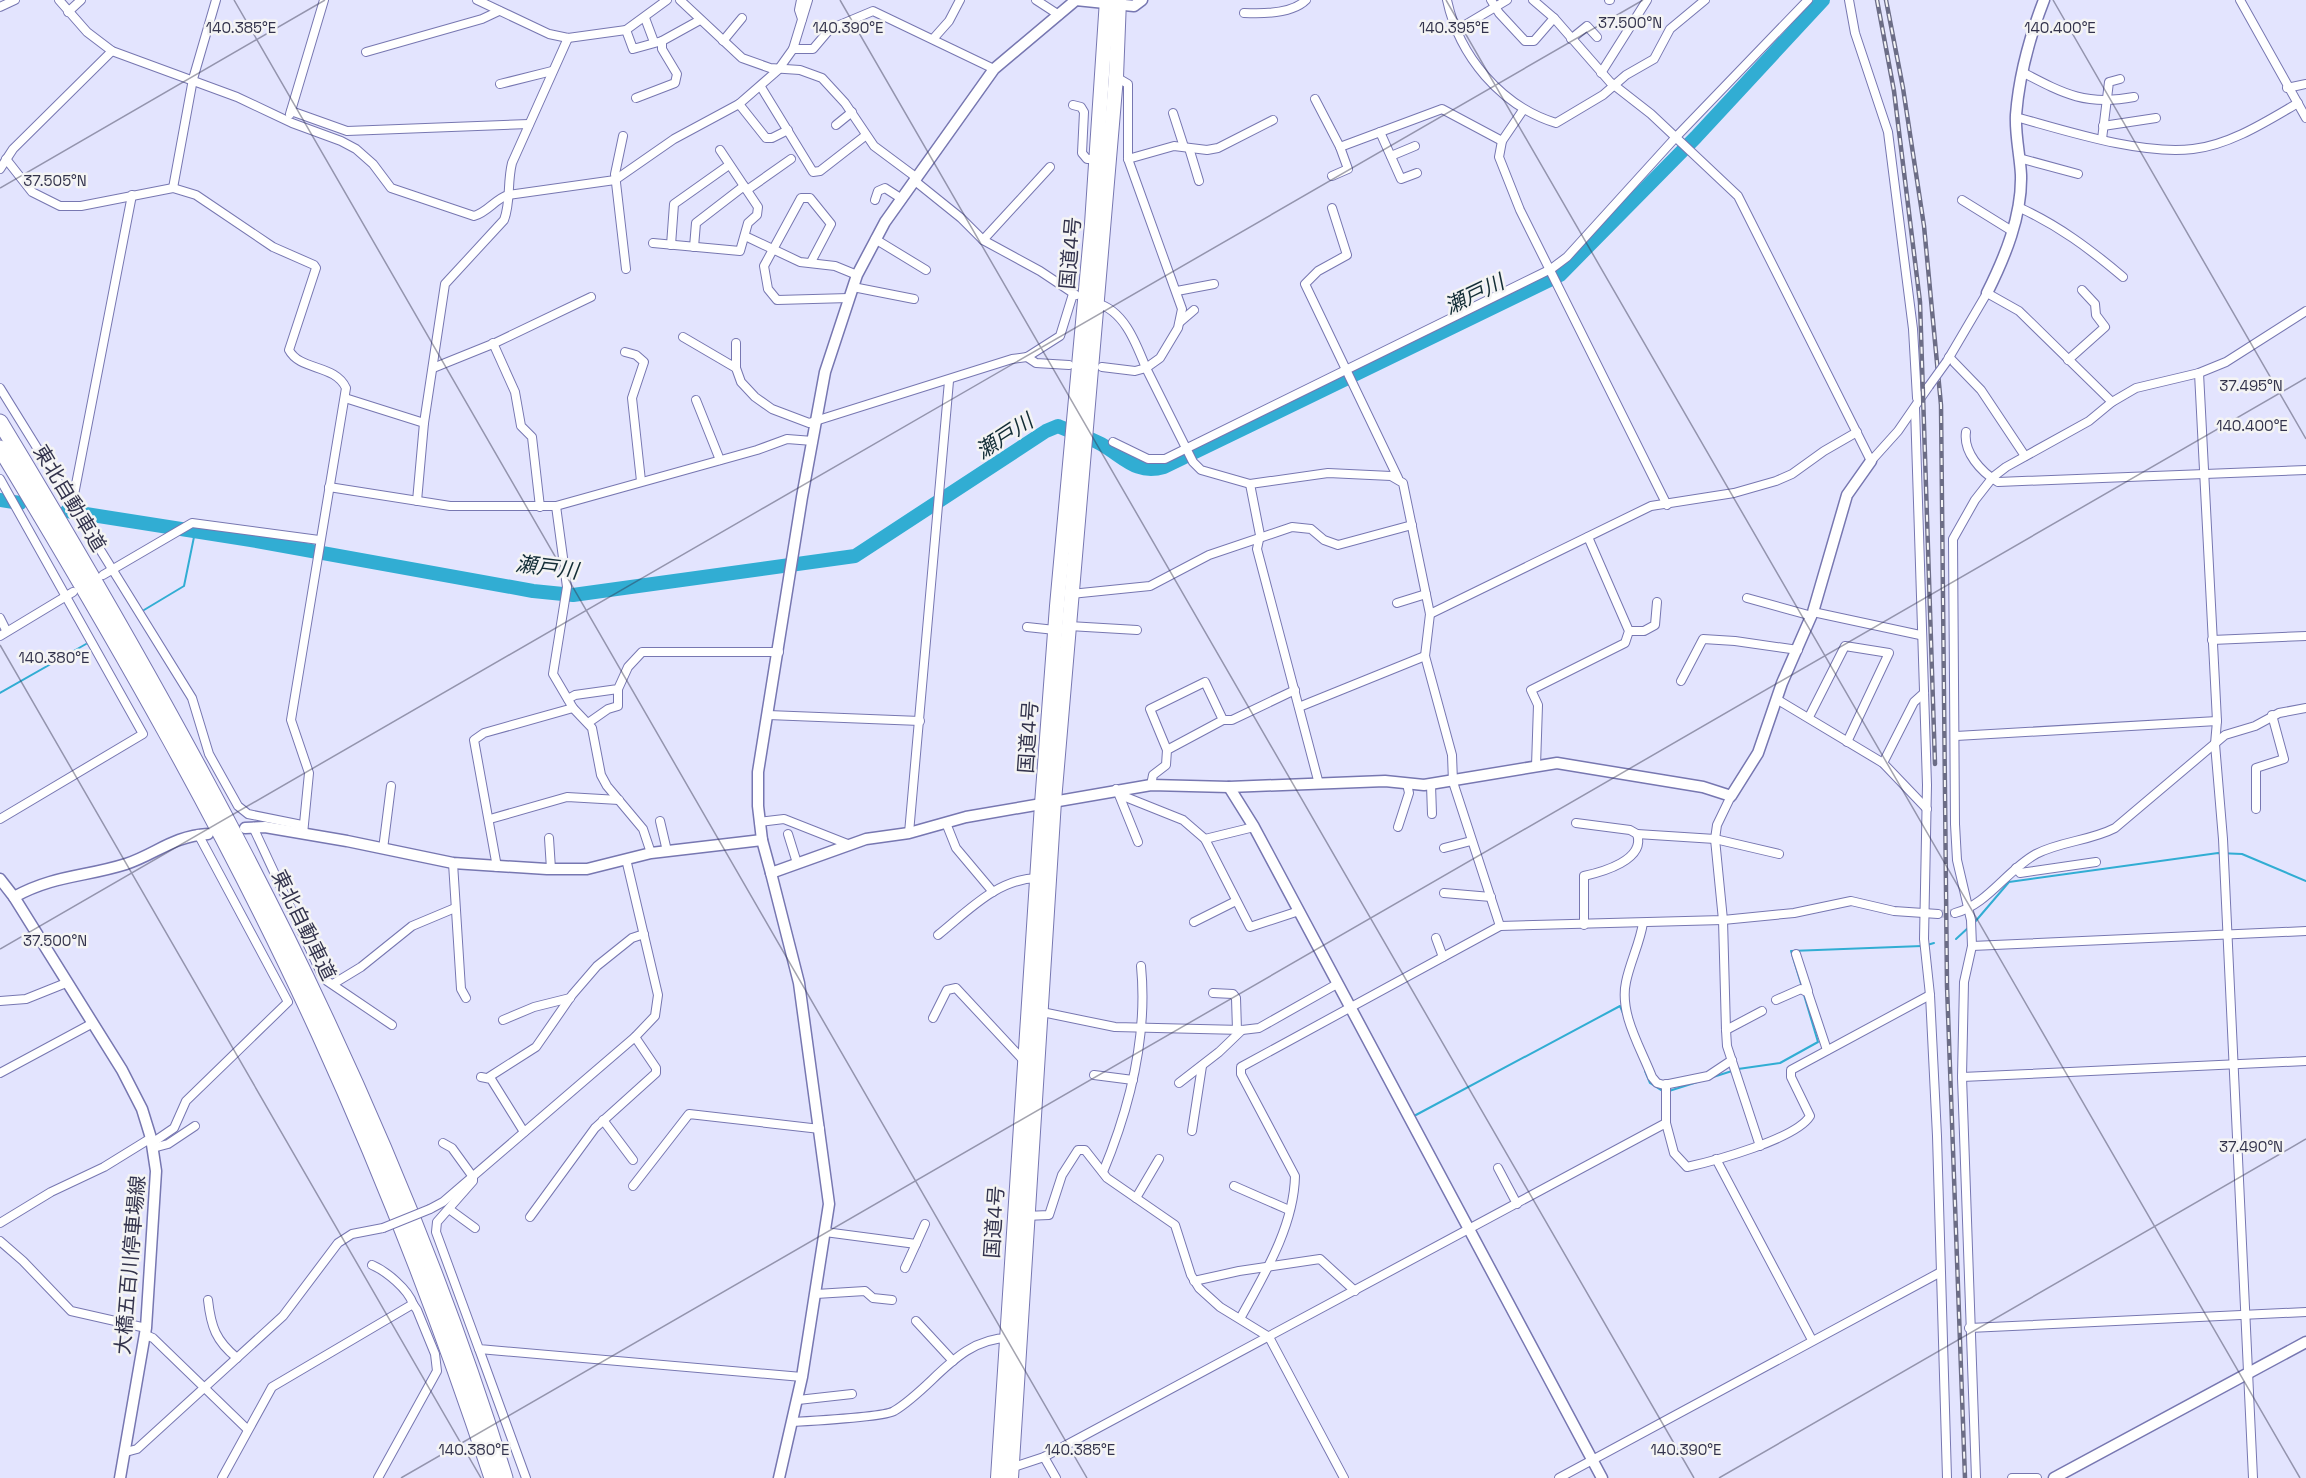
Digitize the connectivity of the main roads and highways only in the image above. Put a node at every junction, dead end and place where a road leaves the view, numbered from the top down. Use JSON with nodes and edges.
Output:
{"nodes":[{"id":1,"x":1113,"y":1,"type":"edge"},
{"id":2,"x":1085,"y":298,"type":"junction"},
{"id":3,"x":0,"y":422,"type":"edge"},
{"id":4,"x":0,"y":448,"type":"edge"},
{"id":5,"x":1078,"y":454,"type":"junction"},
{"id":6,"x":1062,"y":628,"type":"junction"},
{"id":7,"x":1048,"y":802,"type":"junction"},
{"id":8,"x":1035,"y":1011,"type":"junction"},
{"id":9,"x":1021,"y":1216,"type":"junction"},
{"id":10,"x":1013,"y":1338,"type":"junction"},
{"id":11,"x":1011,"y":1473,"type":"edge"},
{"id":12,"x":492,"y":1478,"type":"edge"},
{"id":13,"x":505,"y":1478,"type":"edge"},
{"id":14,"x":998,"y":1478,"type":"edge"}],
"edges":[{"from":1,"to":2,"type":"highway","name":"国道4号"},
{"from":1,"to":2,"type":"highway","name":"国道4号"},
{"from":2,"to":5,"type":"highway","name":"国道4号"},
{"from":3,"to":13,"type":"highway","name":"東北自動車道"},
{"from":4,"to":12,"type":"highway","name":"東北自動車道"},
{"from":5,"to":6,"type":"highway","name":"国道4号"},
{"from":5,"to":6,"type":"highway","name":"国道4号"},
{"from":6,"to":7,"type":"highway","name":"国道4号"},
{"from":7,"to":8,"type":"highway","name":"国道4号"},
{"from":7,"to":8,"type":"highway","name":"国道4号"},
{"from":8,"to":9,"type":"highway","name":"国道4号"},
{"from":8,"to":9,"type":"highway","name":"国道4号"},
{"from":9,"to":10,"type":"highway","name":"国道4号"},
{"from":10,"to":11,"type":"highway","name":"国道4号"},
{"from":10,"to":14,"type":"highway","name":"国道4号"}]}
